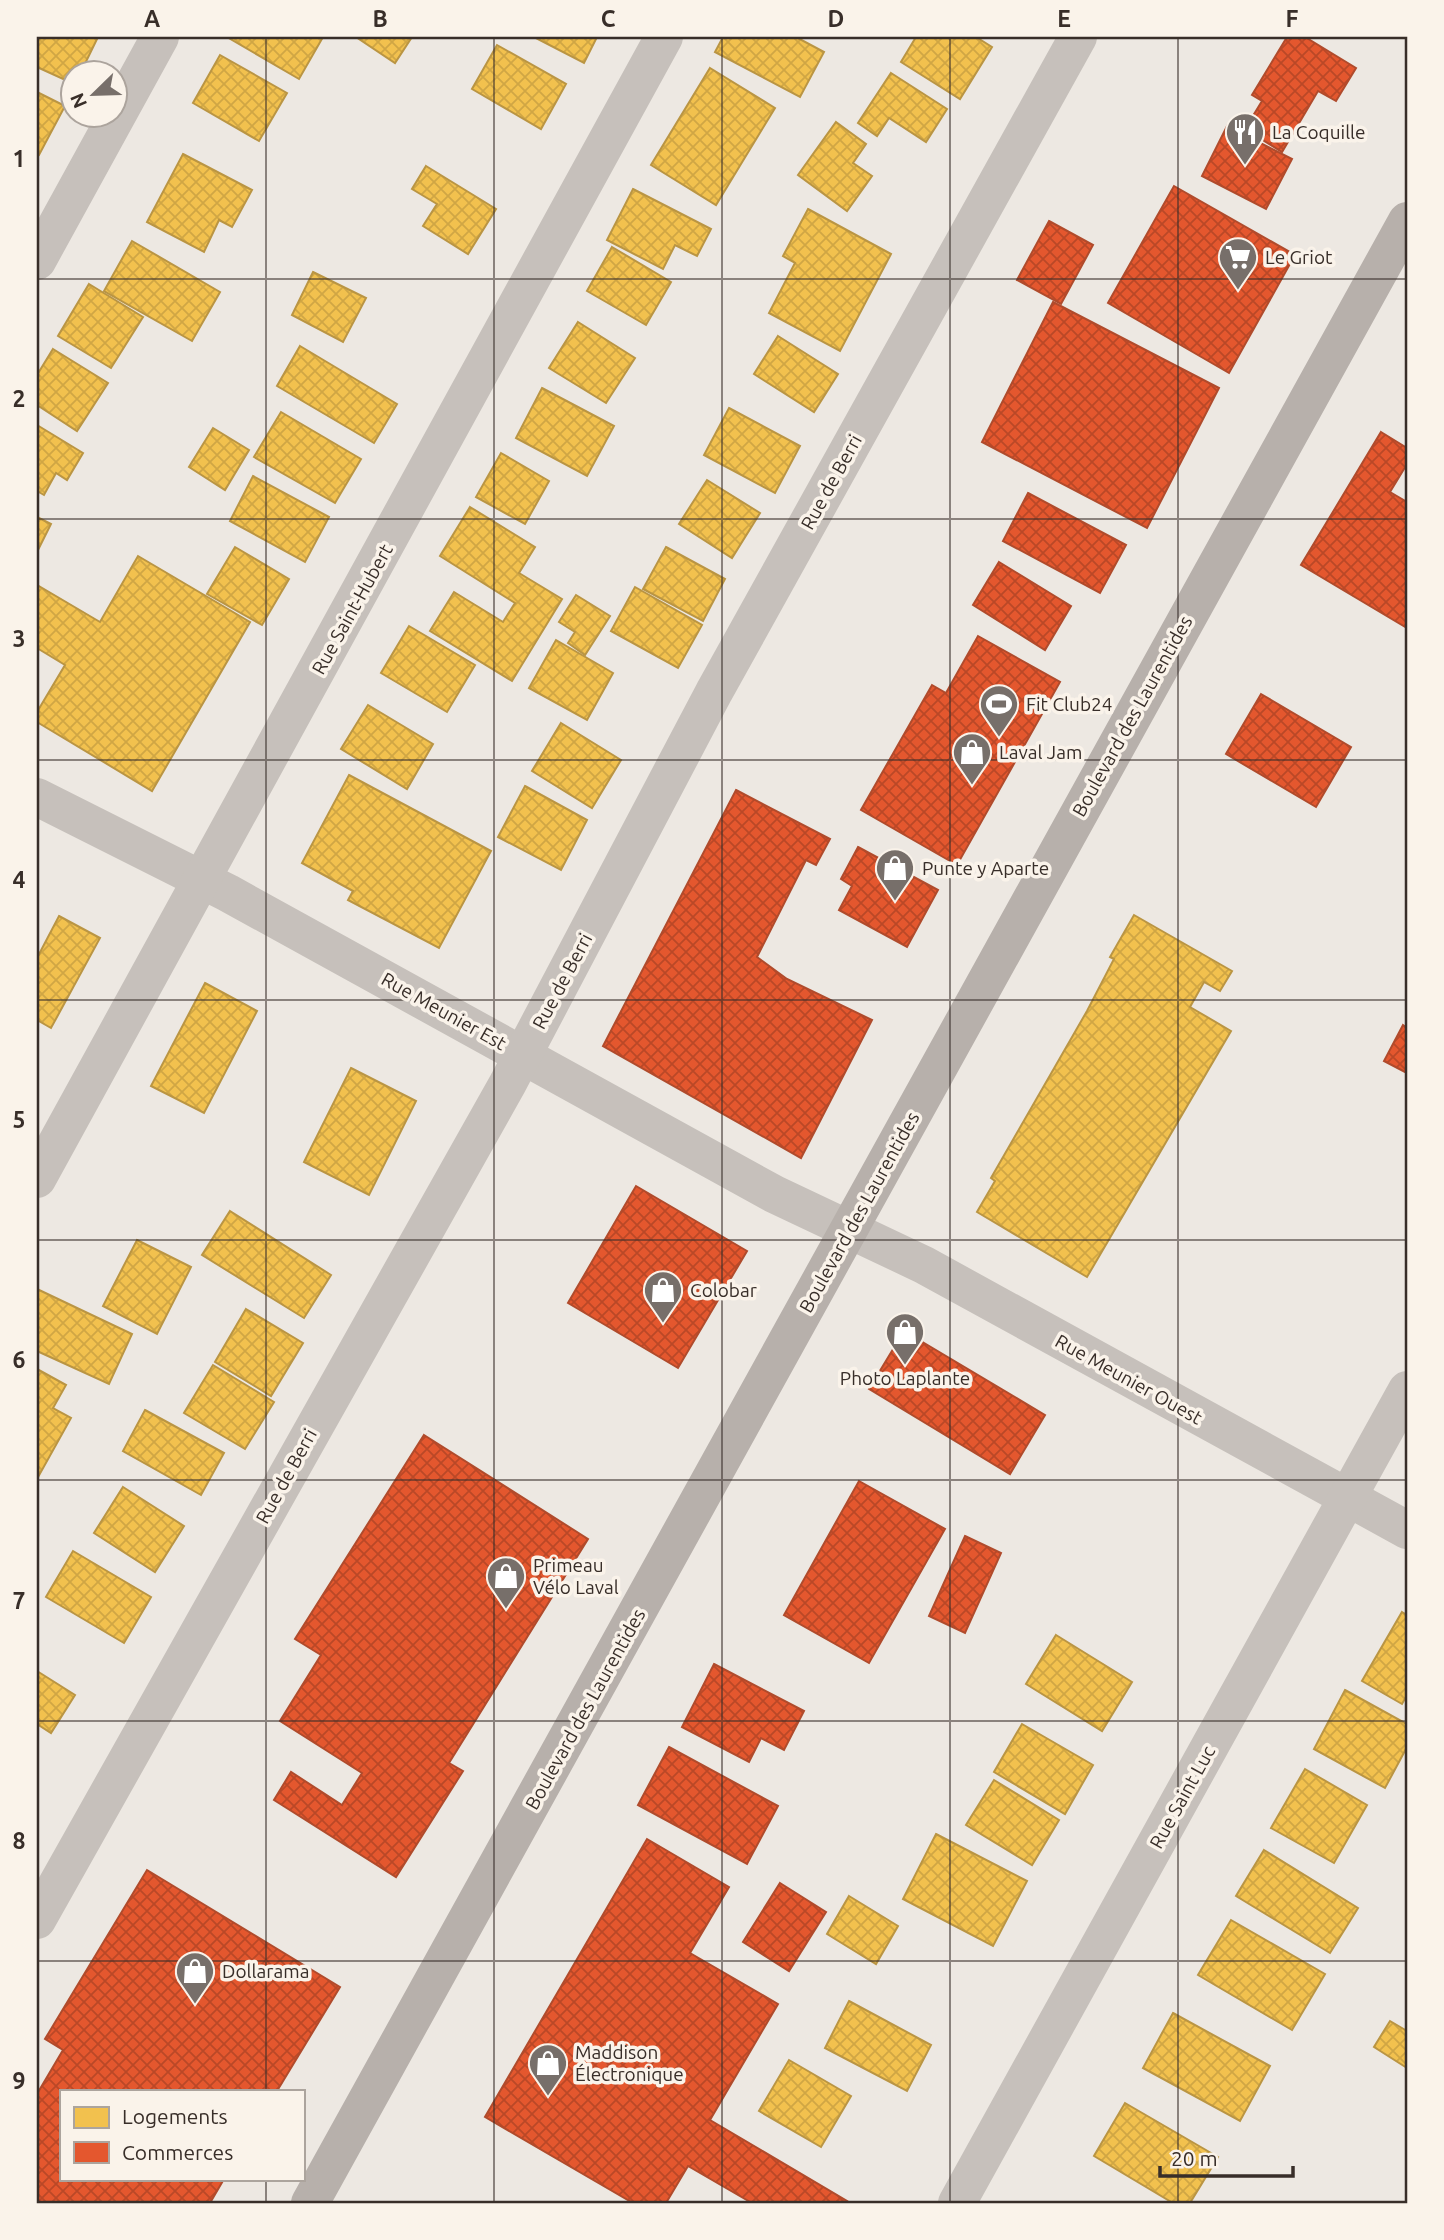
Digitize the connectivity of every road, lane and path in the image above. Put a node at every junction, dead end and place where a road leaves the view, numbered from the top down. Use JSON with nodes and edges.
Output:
{"nodes":[{"id":1,"x":160,"y":37,"type":"edge"},
{"id":2,"x":664,"y":37,"type":"edge"},
{"id":3,"x":1077,"y":37,"type":"edge"},
{"id":4,"x":1407,"y":221,"type":"edge"},
{"id":5,"x":37,"y":261,"type":"edge"},
{"id":6,"x":37,"y":797,"type":"edge"},
{"id":7,"x":204,"y":880,"type":"junction"},
{"id":8,"x":523,"y":1054,"type":"junction"},
{"id":9,"x":37,"y":1179,"type":"edge"},
{"id":10,"x":849,"y":1229,"type":"junction"},
{"id":11,"x":1407,"y":1390,"type":"edge"},
{"id":12,"x":1348,"y":1497,"type":"junction"},
{"id":13,"x":1407,"y":1530,"type":"edge"},
{"id":14,"x":37,"y":1920,"type":"edge"},
{"id":15,"x":310,"y":2203,"type":"edge"},
{"id":16,"x":957,"y":2203,"type":"edge"}],
"edges":[{"from":1,"to":5,"type":"street"},
{"from":2,"to":7,"type":"street","name":"Rue Saint-Hubert"},
{"from":3,"to":8,"type":"street","name":"Rue de Berri"},
{"from":4,"to":10,"type":"main road","name":"Boulevard des Laurentides"},
{"from":6,"to":7,"type":"street","name":"Rue Meunier Est"},
{"from":7,"to":8,"type":"street","name":"Rue Meunier Est"},
{"from":7,"to":9,"type":"street","name":"Rue Saint-Hubert"},
{"from":8,"to":10,"type":"street","name":"Rue Meunier Est"},
{"from":8,"to":14,"type":"street","name":"Rue de Berri"},
{"from":10,"to":12,"type":"street","name":"Rue Meunier Ouest"},
{"from":10,"to":15,"type":"main road","name":"Boulevard des Laurentides"},
{"from":11,"to":12,"type":"street","name":"Rue Saint Luc"},
{"from":12,"to":13,"type":"street","name":"Rue Meunier Ouest"},
{"from":12,"to":16,"type":"street","name":"Rue Saint Luc"}]}
